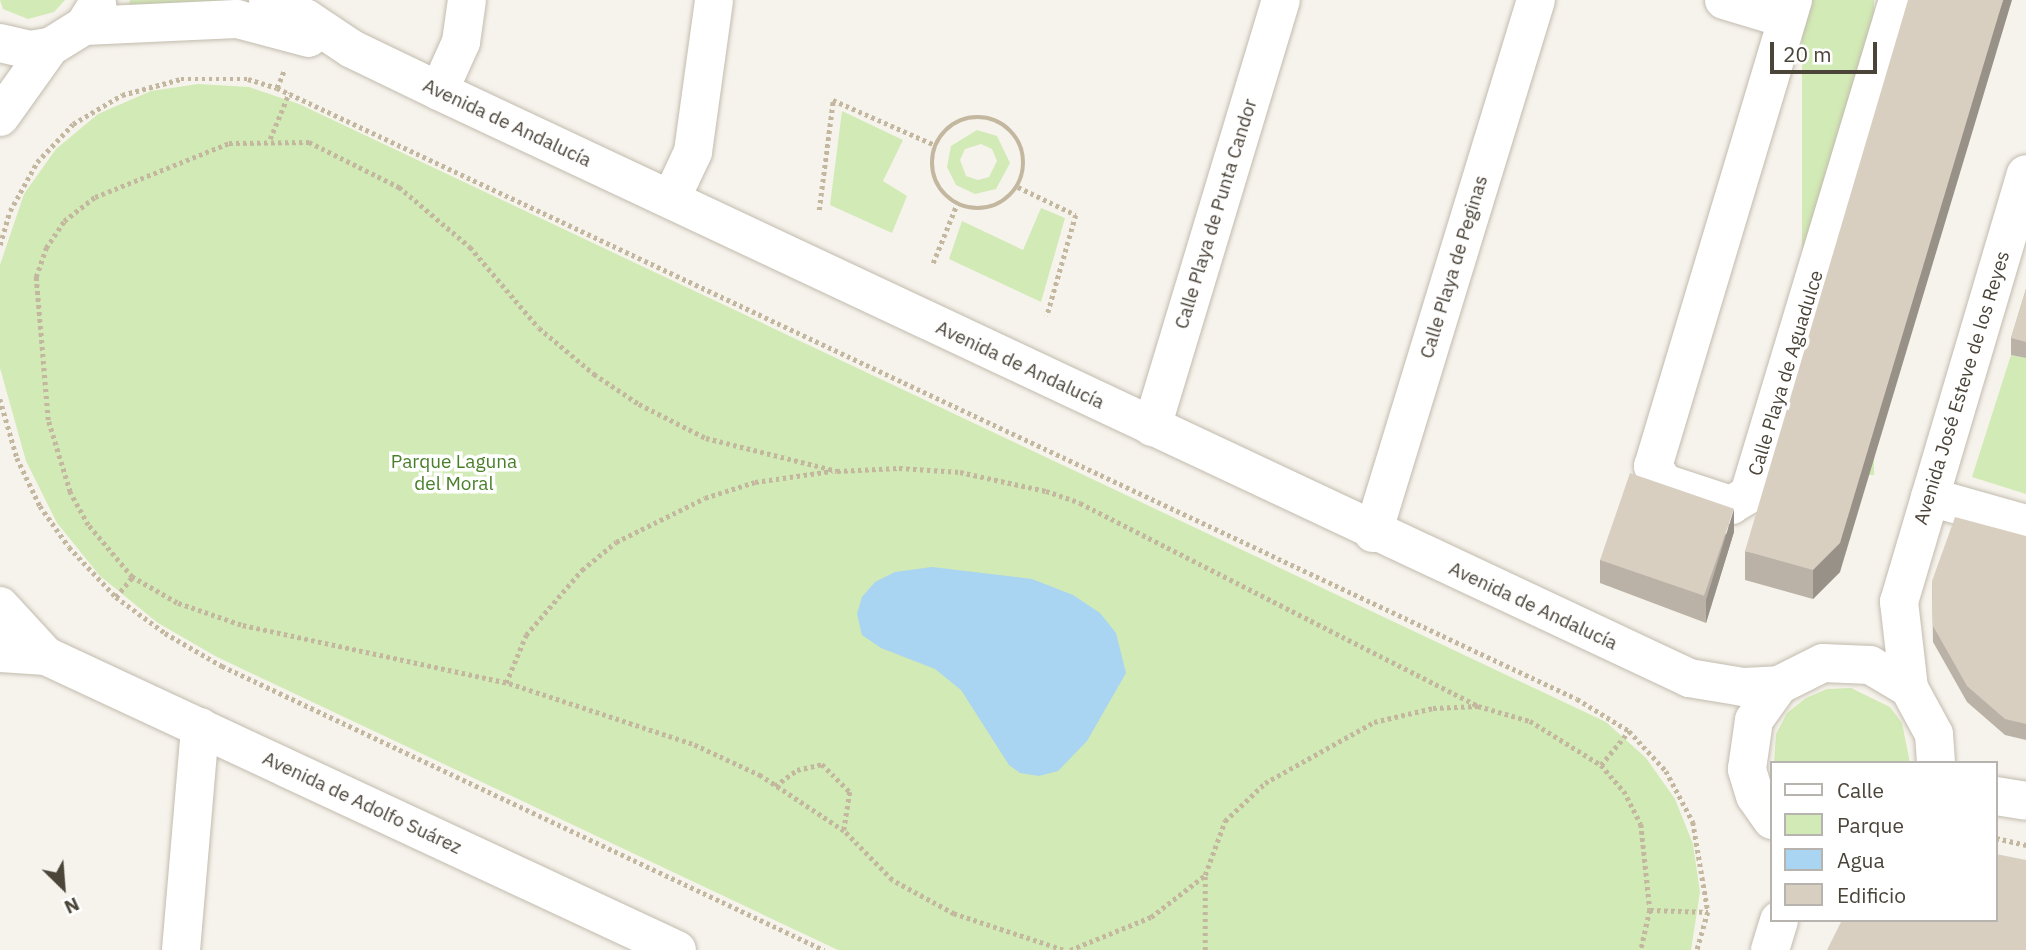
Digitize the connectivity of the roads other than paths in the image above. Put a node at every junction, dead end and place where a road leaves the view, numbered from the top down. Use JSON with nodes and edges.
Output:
{"nodes":[{"id":1,"x":268,"y":0,"type":"edge"},
{"id":2,"x":467,"y":0,"type":"edge"},
{"id":3,"x":714,"y":0,"type":"edge"},
{"id":4,"x":1280,"y":0,"type":"edge"},
{"id":5,"x":1535,"y":0,"type":"edge"},
{"id":6,"x":1724,"y":0,"type":"edge"},
{"id":7,"x":1898,"y":0,"type":"edge"},
{"id":8,"x":1790,"y":9,"type":"edge"},
{"id":9,"x":91,"y":13,"type":"edge"},
{"id":10,"x":0,"y":43,"type":"edge"},
{"id":11,"x":50,"y":47,"type":"junction"},
{"id":12,"x":352,"y":49,"type":"junction"},
{"id":13,"x":439,"y":91,"type":"junction"},
{"id":14,"x":0,"y":117,"type":"edge"},
{"id":15,"x":2026,"y":174,"type":"edge"},
{"id":16,"x":671,"y":199,"type":"junction"},
{"id":17,"x":1152,"y":427,"type":"junction"},
{"id":18,"x":1930,"y":497,"type":"junction"},
{"id":19,"x":2026,"y":524,"type":"edge"},
{"id":20,"x":1373,"y":533,"type":"junction"},
{"id":21,"x":1899,"y":602,"type":"junction"},
{"id":22,"x":0,"y":606,"type":"edge"},
{"id":23,"x":0,"y":653,"type":"edge"},
{"id":24,"x":46,"y":656,"type":"junction"},
{"id":25,"x":1848,"y":661,"type":"junction"},
{"id":26,"x":1689,"y":678,"type":"junction"},
{"id":27,"x":1779,"y":685,"type":"junction"},
{"id":28,"x":1909,"y":688,"type":"junction"},
{"id":29,"x":200,"y":727,"type":"junction"},
{"id":30,"x":1748,"y":741,"type":"junction"},
{"id":31,"x":1935,"y":748,"type":"edge"},
{"id":32,"x":1962,"y":761,"type":"edge"},
{"id":33,"x":1770,"y":819,"type":"edge"},
{"id":34,"x":1778,"y":922,"type":"edge"},
{"id":35,"x":666,"y":947,"type":"edge"},
{"id":36,"x":181,"y":950,"type":"edge"},
{"id":37,"x":1770,"y":950,"type":"edge"}],
"edges":[{"from":1,"to":12,"type":"street","name":"Avenida de Andalucía"},
{"from":2,"to":13,"type":"street"},
{"from":3,"to":16,"type":"street"},
{"from":4,"to":17,"type":"street","name":"Calle Playa de Punta Candor"},
{"from":5,"to":20,"type":"street","name":"Calle Playa de Peginas"},
{"from":6,"to":8,"type":"street"},
{"from":7,"to":8,"type":"street","name":"Calle Playa de Aguadulce"},
{"from":9,"to":11,"type":"street"},
{"from":9,"to":12,"type":"street","name":"Avenida de Andalucía"},
{"from":10,"to":11,"type":"street"},
{"from":11,"to":14,"type":"street"},
{"from":12,"to":13,"type":"street","name":"Avenida de Andalucía"},
{"from":13,"to":16,"type":"street","name":"Avenida de Andalucía"},
{"from":15,"to":18,"type":"street","name":"Avenida José Esteve de los Reyes"},
{"from":16,"to":17,"type":"street","name":"Avenida de Andalucía"},
{"from":17,"to":20,"type":"street","name":"Avenida de Andalucía"},
{"from":18,"to":19,"type":"street"},
{"from":18,"to":21,"type":"street","name":"Avenida José Esteve de los Reyes"},
{"from":20,"to":26,"type":"street","name":"Avenida de Andalucía"},
{"from":21,"to":25,"type":"street","name":"Avenida José Esteve de los Reyes"},
{"from":21,"to":28,"type":"street","name":"Avenida José Esteve de los Reyes"},
{"from":22,"to":24,"type":"street","name":"Avenida de Adolfo Suárez"},
{"from":23,"to":24,"type":"street","name":"Avenida de Adolfo Suárez"},
{"from":24,"to":29,"type":"street","name":"Avenida de Adolfo Suárez"},
{"from":25,"to":27,"type":"street"},
{"from":25,"to":28,"type":"street"},
{"from":26,"to":27,"type":"street","name":"Avenida de Andalucía"},
{"from":26,"to":30,"type":"street","name":"Avenida de Andalucía"},
{"from":27,"to":30,"type":"street"},
{"from":28,"to":31,"type":"street"},
{"from":29,"to":35,"type":"street","name":"Avenida de Adolfo Suárez"},
{"from":29,"to":36,"type":"street"},
{"from":30,"to":33,"type":"street"},
{"from":31,"to":32,"type":"street"},
{"from":34,"to":37,"type":"street"}]}
